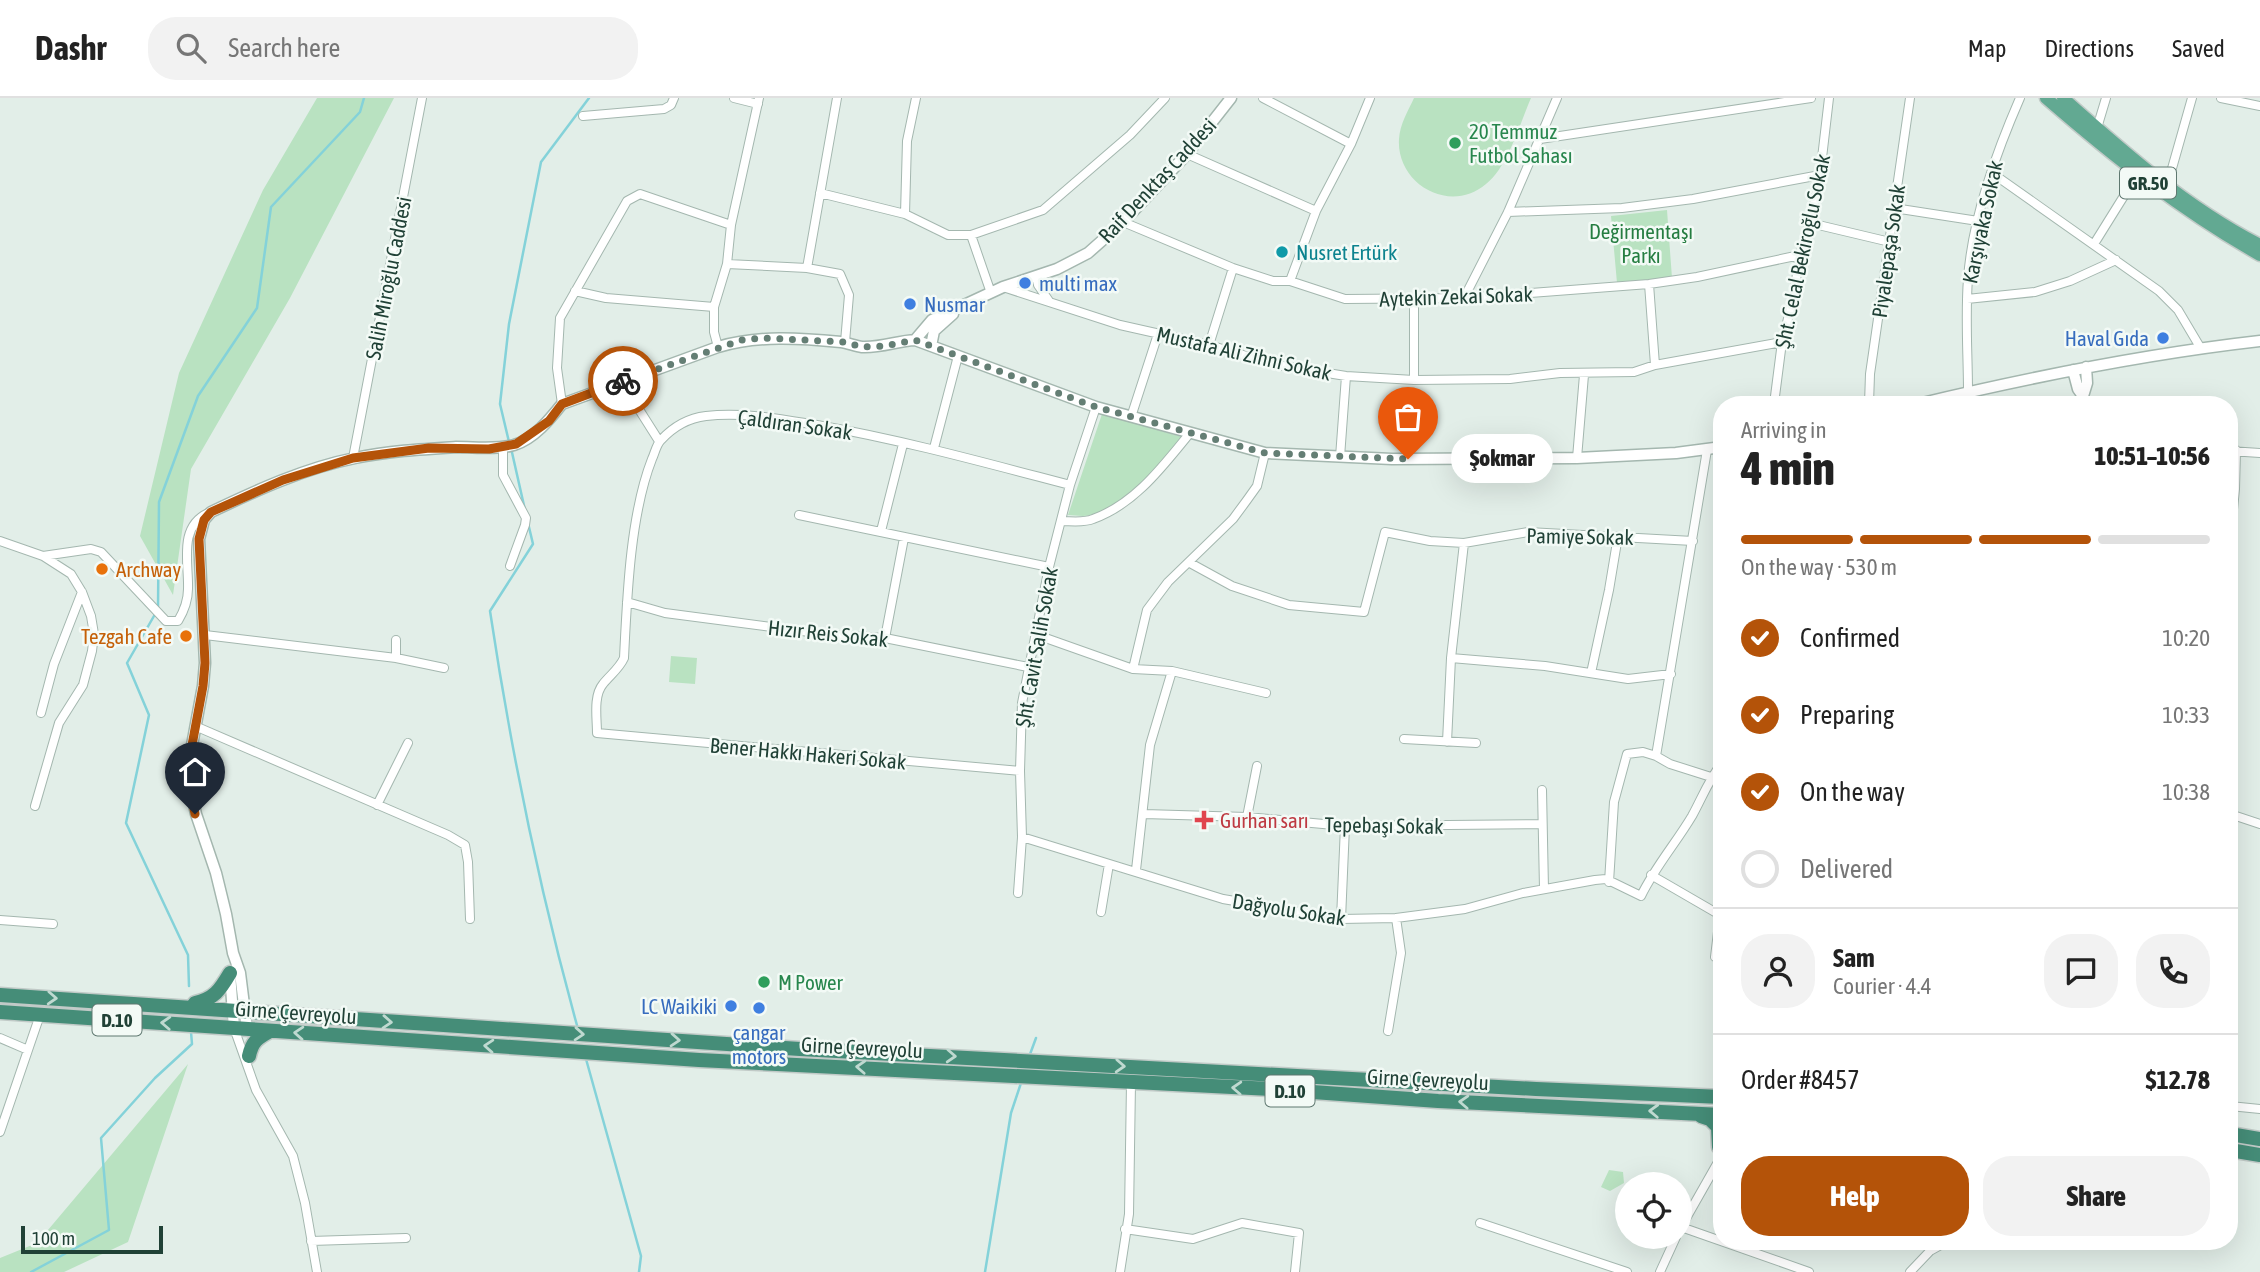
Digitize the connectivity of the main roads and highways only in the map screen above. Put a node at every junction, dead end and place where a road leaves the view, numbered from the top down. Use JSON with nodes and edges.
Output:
{"nodes":[{"id":1,"x":2046,"y":98,"type":"edge"},
{"id":2,"x":2063,"y":98,"type":"edge"},
{"id":3,"x":2260,"y":245,"type":"edge"},
{"id":4,"x":2260,"y":255,"type":"edge"},
{"id":5,"x":230,"y":974,"type":"road end"},
{"id":6,"x":0,"y":995,"type":"edge"},
{"id":7,"x":183,"y":1006,"type":"junction"},
{"id":8,"x":0,"y":1012,"type":"edge"},
{"id":9,"x":270,"y":1031,"type":"junction"},
{"id":10,"x":248,"y":1063,"type":"road end"},
{"id":11,"x":1713,"y":1089,"type":"edge"},
{"id":12,"x":1688,"y":1096,"type":"junction"},
{"id":13,"x":1713,"y":1097,"type":"edge"},
{"id":14,"x":1687,"y":1112,"type":"junction"},
{"id":15,"x":1713,"y":1114,"type":"edge"},
{"id":16,"x":1713,"y":1122,"type":"edge"},
{"id":17,"x":2238,"y":1135,"type":"edge"},
{"id":18,"x":2260,"y":1139,"type":"edge"},
{"id":19,"x":2238,"y":1151,"type":"edge"},
{"id":20,"x":2260,"y":1155,"type":"edge"}],
"edges":[{"from":1,"to":4,"type":"main road","number":"GR.50"},
{"from":2,"to":3,"type":"main road","number":"GR.50"},
{"from":5,"to":7,"type":"highway"},
{"from":6,"to":7,"type":"highway","name":"Girne Çevreyolu","number":"D.10","one_way":true},
{"from":7,"to":12,"type":"highway","name":"Girne Çevreyolu","number":"D.10","one_way":true},
{"from":9,"to":8,"type":"highway","name":"Girne Çevreyolu","number":"D.10","one_way":true},
{"from":9,"to":10,"type":"highway"},
{"from":14,"to":9,"type":"highway","name":"Girne Çevreyolu","number":"D.10","one_way":true},
{"from":11,"to":12,"type":"highway"},
{"from":12,"to":13,"type":"highway","name":"Girne Çevreyolu","number":"D.10"},
{"from":14,"to":15,"type":"highway","name":"Girne Çevreyolu","number":"D.10"},
{"from":14,"to":16,"type":"highway"},
{"from":17,"to":18,"type":"highway"},
{"from":19,"to":20,"type":"highway"}]}
